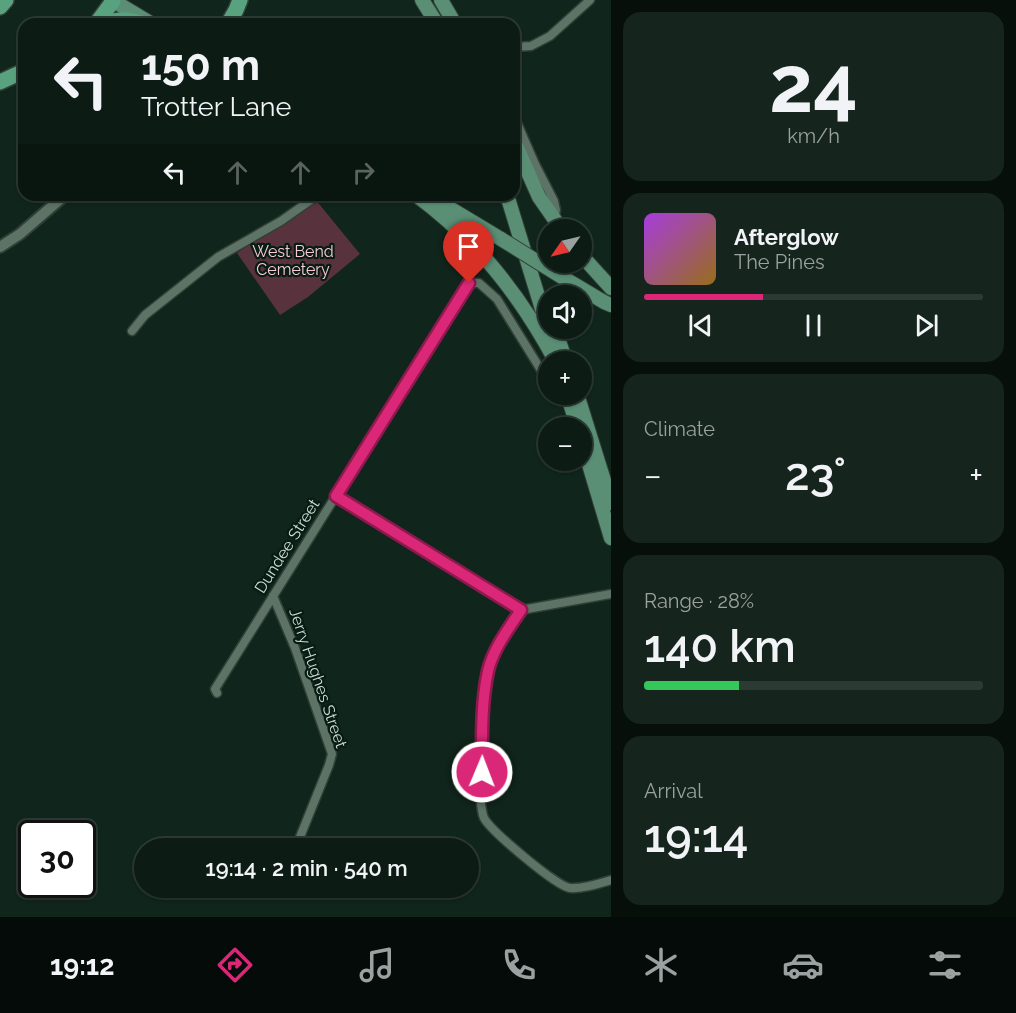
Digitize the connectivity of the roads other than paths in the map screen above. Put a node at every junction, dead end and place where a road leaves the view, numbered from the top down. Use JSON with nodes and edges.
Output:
{"nodes":[{"id":1,"x":6,"y":0,"type":"edge"},
{"id":2,"x":113,"y":0,"type":"edge"},
{"id":3,"x":240,"y":0,"type":"edge"},
{"id":4,"x":415,"y":0,"type":"edge"},
{"id":5,"x":422,"y":0,"type":"edge"},
{"id":6,"x":441,"y":0,"type":"edge"},
{"id":7,"x":590,"y":0,"type":"edge"},
{"id":8,"x":0,"y":7,"type":"edge"},
{"id":9,"x":100,"y":18,"type":"edge"},
{"id":10,"x":142,"y":18,"type":"edge"},
{"id":11,"x":231,"y":18,"type":"edge"},
{"id":12,"x":424,"y":18,"type":"edge"},
{"id":13,"x":433,"y":18,"type":"edge"},
{"id":14,"x":452,"y":18,"type":"edge"},
{"id":15,"x":520,"y":47,"type":"edge"},
{"id":16,"x":18,"y":74,"type":"edge"},
{"id":17,"x":0,"y":82,"type":"edge"},
{"id":18,"x":520,"y":130,"type":"edge"},
{"id":19,"x":520,"y":155,"type":"edge"},
{"id":20,"x":58,"y":201,"type":"edge"},
{"id":21,"x":310,"y":201,"type":"edge"},
{"id":22,"x":424,"y":201,"type":"edge"},
{"id":23,"x":439,"y":201,"type":"edge"},
{"id":24,"x":509,"y":201,"type":"edge"},
{"id":25,"x":516,"y":201,"type":"edge"},
{"id":26,"x":554,"y":219,"type":"edge"},
{"id":27,"x":557,"y":219,"type":"edge"},
{"id":28,"x":0,"y":247,"type":"edge"},
{"id":29,"x":592,"y":267,"type":"edge"},
{"id":30,"x":540,"y":285,"type":"edge"},
{"id":31,"x":611,"y":288,"type":"edge"},
{"id":32,"x":609,"y":305,"type":"edge"},
{"id":33,"x":132,"y":332,"type":"dead end"},
{"id":34,"x":550,"y":351,"type":"edge"},
{"id":35,"x":554,"y":351,"type":"edge"},
{"id":36,"x":538,"y":365,"type":"edge"},
{"id":37,"x":580,"y":405,"type":"edge"},
{"id":38,"x":591,"y":471,"type":"edge"},
{"id":39,"x":336,"y":496,"type":"junction"},
{"id":40,"x":611,"y":503,"type":"edge"},
{"id":41,"x":611,"y":538,"type":"edge"},
{"id":42,"x":611,"y":594,"type":"edge"},
{"id":43,"x":273,"y":597,"type":"junction"},
{"id":44,"x":521,"y":610,"type":"junction"},
{"id":45,"x":218,"y":693,"type":"dead end"},
{"id":46,"x":300,"y":837,"type":"dead end"},
{"id":47,"x":611,"y":880,"type":"edge"}],
"edges":[{"from":1,"to":8,"type":"highway"},
{"from":2,"to":9,"type":"highway"},
{"from":2,"to":10,"type":"main road"},
{"from":3,"to":11,"type":"highway"},
{"from":4,"to":12,"type":"main road"},
{"from":5,"to":13,"type":"main road"},
{"from":6,"to":14,"type":"main road"},
{"from":7,"to":15,"type":"street"},
{"from":16,"to":17,"type":"highway"},
{"from":18,"to":27,"type":"street"},
{"from":19,"to":26,"type":"main road"},
{"from":20,"to":28,"type":"street"},
{"from":21,"to":33,"type":"street"},
{"from":22,"to":34,"type":"main road"},
{"from":23,"to":32,"type":"main road","bridge":true},
{"from":24,"to":35,"type":"main road"},
{"from":25,"to":30,"type":"main road"},
{"from":29,"to":31,"type":"main road"},
{"from":36,"to":39,"type":"street","name":"Dundee Street"},
{"from":37,"to":40,"type":"main road"},
{"from":38,"to":41,"type":"main road"},
{"from":39,"to":43,"type":"street","name":"Dundee Street"},
{"from":39,"to":44,"type":"street"},
{"from":42,"to":44,"type":"street"},
{"from":43,"to":45,"type":"street","name":"Dundee Street"},
{"from":43,"to":46,"type":"street","name":"Jerry Hughes Street"},
{"from":44,"to":47,"type":"street"}]}
